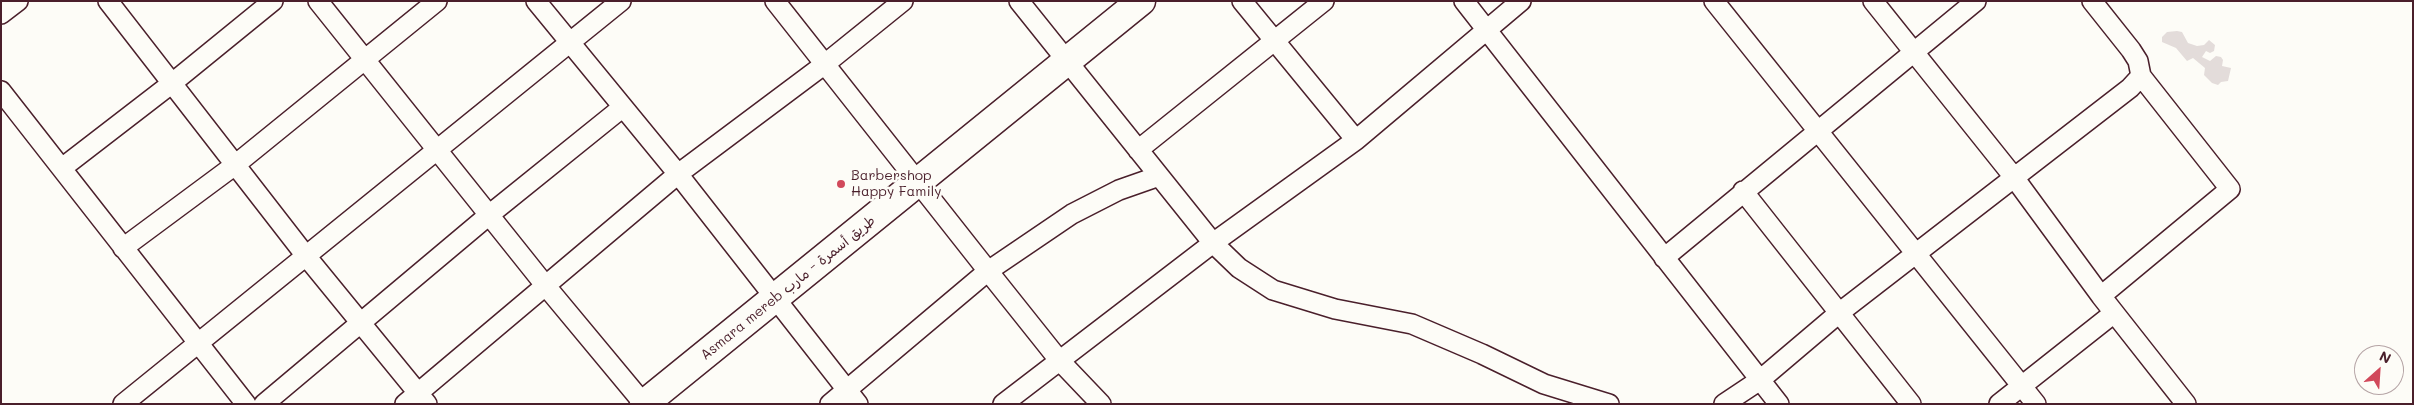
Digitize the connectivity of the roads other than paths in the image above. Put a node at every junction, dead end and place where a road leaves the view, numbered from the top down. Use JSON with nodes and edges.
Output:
{"nodes":[{"id":1,"x":18,"y":1,"type":"edge"},
{"id":2,"x":108,"y":1,"type":"edge"},
{"id":3,"x":273,"y":1,"type":"edge"},
{"id":4,"x":318,"y":1,"type":"edge"},
{"id":5,"x":437,"y":1,"type":"edge"},
{"id":6,"x":536,"y":1,"type":"edge"},
{"id":7,"x":621,"y":1,"type":"edge"},
{"id":8,"x":775,"y":1,"type":"edge"},
{"id":9,"x":903,"y":1,"type":"edge"},
{"id":10,"x":1019,"y":1,"type":"edge"},
{"id":11,"x":1141,"y":1,"type":"edge"},
{"id":12,"x":1242,"y":1,"type":"edge"},
{"id":13,"x":1324,"y":1,"type":"edge"},
{"id":14,"x":1464,"y":1,"type":"edge"},
{"id":15,"x":1521,"y":1,"type":"edge"},
{"id":16,"x":1714,"y":1,"type":"edge"},
{"id":17,"x":1873,"y":1,"type":"edge"},
{"id":18,"x":1976,"y":1,"type":"edge"},
{"id":19,"x":2092,"y":1,"type":"edge"},
{"id":20,"x":1,"y":14,"type":"edge"},
{"id":21,"x":1487,"y":30,"type":"junction"},
{"id":22,"x":1275,"y":41,"type":"junction"},
{"id":23,"x":569,"y":42,"type":"junction"},
{"id":24,"x":1914,"y":52,"type":"junction"},
{"id":25,"x":366,"y":61,"type":"junction"},
{"id":26,"x":1067,"y":62,"type":"junction"},
{"id":27,"x":825,"y":64,"type":"junction"},
{"id":28,"x":2141,"y":76,"type":"junction"},
{"id":29,"x":171,"y":84,"type":"junction"},
{"id":30,"x":1,"y":91,"type":"edge"},
{"id":31,"x":624,"y":108,"type":"junction"},
{"id":32,"x":1819,"y":130,"type":"junction"},
{"id":33,"x":1356,"y":140,"type":"junction"},
{"id":34,"x":436,"y":150,"type":"junction"},
{"id":35,"x":1138,"y":150,"type":"junction"},
{"id":36,"x":234,"y":165,"type":"junction"},
{"id":37,"x":62,"y":168,"type":"junction"},
{"id":38,"x":678,"y":174,"type":"junction"},
{"id":39,"x":1160,"y":176,"type":"junction"},
{"id":40,"x":2013,"y":176,"type":"junction"},
{"id":41,"x":919,"y":183,"type":"junction"},
{"id":42,"x":1743,"y":192,"type":"junction"},
{"id":43,"x":489,"y":215,"type":"junction"},
{"id":44,"x":1213,"y":243,"type":"junction"},
{"id":45,"x":123,"y":248,"type":"junction"},
{"id":46,"x":1916,"y":254,"type":"junction"},
{"id":47,"x":306,"y":256,"type":"junction"},
{"id":48,"x":1664,"y":258,"type":"junction"},
{"id":49,"x":988,"y":271,"type":"junction"},
{"id":50,"x":544,"y":285,"type":"junction"},
{"id":51,"x":2101,"y":296,"type":"junction"},
{"id":52,"x":775,"y":299,"type":"junction"},
{"id":53,"x":1839,"y":313,"type":"junction"},
{"id":54,"x":2114,"y":313,"type":"junction"},
{"id":55,"x":360,"y":323,"type":"junction"},
{"id":56,"x":197,"y":344,"type":"junction"},
{"id":57,"x":1060,"y":360,"type":"junction"},
{"id":58,"x":1760,"y":380,"type":"junction"},
{"id":59,"x":2021,"y":386,"type":"junction"},
{"id":60,"x":853,"y":397,"type":"edge"},
{"id":61,"x":416,"y":400,"type":"edge"},
{"id":62,"x":123,"y":404,"type":"edge"},
{"id":63,"x":246,"y":404,"type":"edge"},
{"id":64,"x":264,"y":404,"type":"edge"},
{"id":65,"x":644,"y":404,"type":"edge"},
{"id":66,"x":830,"y":404,"type":"edge"},
{"id":67,"x":1002,"y":404,"type":"edge"},
{"id":68,"x":1101,"y":404,"type":"edge"},
{"id":69,"x":1609,"y":404,"type":"edge"},
{"id":70,"x":1724,"y":404,"type":"edge"},
{"id":71,"x":1779,"y":404,"type":"edge"},
{"id":72,"x":1911,"y":404,"type":"edge"},
{"id":73,"x":1999,"y":404,"type":"edge"},
{"id":74,"x":2036,"y":404,"type":"edge"},
{"id":75,"x":2186,"y":404,"type":"edge"}],
"edges":[{"from":1,"to":20,"type":"street"},
{"from":2,"to":29,"type":"street"},
{"from":3,"to":29,"type":"street"},
{"from":4,"to":25,"type":"street"},
{"from":5,"to":25,"type":"street"},
{"from":6,"to":23,"type":"street"},
{"from":7,"to":23,"type":"street"},
{"from":8,"to":27,"type":"street"},
{"from":9,"to":27,"type":"street"},
{"from":10,"to":26,"type":"street"},
{"from":11,"to":26,"type":"highway","name":"Asmara mereb طريق أسمرة - مارب"},
{"from":12,"to":22,"type":"street"},
{"from":13,"to":22,"type":"street"},
{"from":14,"to":21,"type":"street"},
{"from":15,"to":21,"type":"street"},
{"from":16,"to":32,"type":"street"},
{"from":17,"to":24,"type":"street"},
{"from":18,"to":24,"type":"street"},
{"from":19,"to":28,"type":"street"},
{"from":21,"to":33,"type":"street"},
{"from":21,"to":48,"type":"street"},
{"from":22,"to":33,"type":"street"},
{"from":22,"to":35,"type":"street"},
{"from":23,"to":31,"type":"street"},
{"from":23,"to":34,"type":"street"},
{"from":24,"to":32,"type":"street"},
{"from":24,"to":40,"type":"street"},
{"from":25,"to":34,"type":"street"},
{"from":25,"to":36,"type":"street"},
{"from":26,"to":35,"type":"street"},
{"from":26,"to":41,"type":"highway","name":"Asmara mereb طريق أسمرة - مارب"},
{"from":27,"to":38,"type":"street"},
{"from":27,"to":41,"type":"street"},
{"from":28,"to":40,"type":"street"},
{"from":28,"to":51,"type":"street"},
{"from":29,"to":36,"type":"street"},
{"from":29,"to":37,"type":"street"},
{"from":30,"to":37,"type":"street"},
{"from":31,"to":38,"type":"street"},
{"from":31,"to":43,"type":"street"},
{"from":32,"to":42,"type":"street"},
{"from":32,"to":46,"type":"street"},
{"from":33,"to":44,"type":"street"},
{"from":34,"to":43,"type":"street"},
{"from":34,"to":47,"type":"street"},
{"from":35,"to":39,"type":"street"},
{"from":36,"to":45,"type":"street"},
{"from":36,"to":47,"type":"street"},
{"from":37,"to":45,"type":"street"},
{"from":38,"to":50,"type":"street"},
{"from":38,"to":52,"type":"street"},
{"from":39,"to":44,"type":"street"},
{"from":39,"to":49,"type":"street"},
{"from":40,"to":46,"type":"street"},
{"from":40,"to":51,"type":"street"},
{"from":41,"to":49,"type":"street"},
{"from":41,"to":52,"type":"highway","name":"Asmara mereb طريق أسمرة - مارب"},
{"from":42,"to":48,"type":"street"},
{"from":42,"to":53,"type":"street"},
{"from":43,"to":50,"type":"street"},
{"from":43,"to":55,"type":"street"},
{"from":44,"to":57,"type":"street"},
{"from":44,"to":69,"type":"street"},
{"from":45,"to":56,"type":"street"},
{"from":46,"to":53,"type":"street"},
{"from":46,"to":59,"type":"street"},
{"from":47,"to":55,"type":"street"},
{"from":47,"to":56,"type":"street"},
{"from":48,"to":58,"type":"street"},
{"from":49,"to":57,"type":"street"},
{"from":49,"to":60,"type":"street"},
{"from":50,"to":61,"type":"street"},
{"from":50,"to":65,"type":"street"},
{"from":51,"to":54,"type":"street"},
{"from":52,"to":60,"type":"street"},
{"from":52,"to":65,"type":"highway","name":"Asmara mereb طريق أسمرة - مارب"},
{"from":53,"to":58,"type":"street"},
{"from":53,"to":72,"type":"street"},
{"from":54,"to":59,"type":"street"},
{"from":54,"to":75,"type":"street"},
{"from":55,"to":61,"type":"street"},
{"from":55,"to":64,"type":"street"},
{"from":56,"to":62,"type":"street"},
{"from":56,"to":63,"type":"street"},
{"from":57,"to":67,"type":"street"},
{"from":57,"to":68,"type":"street"},
{"from":58,"to":70,"type":"street"},
{"from":58,"to":71,"type":"street"},
{"from":59,"to":73,"type":"street"},
{"from":59,"to":74,"type":"street"},
{"from":60,"to":66,"type":"street"}]}
